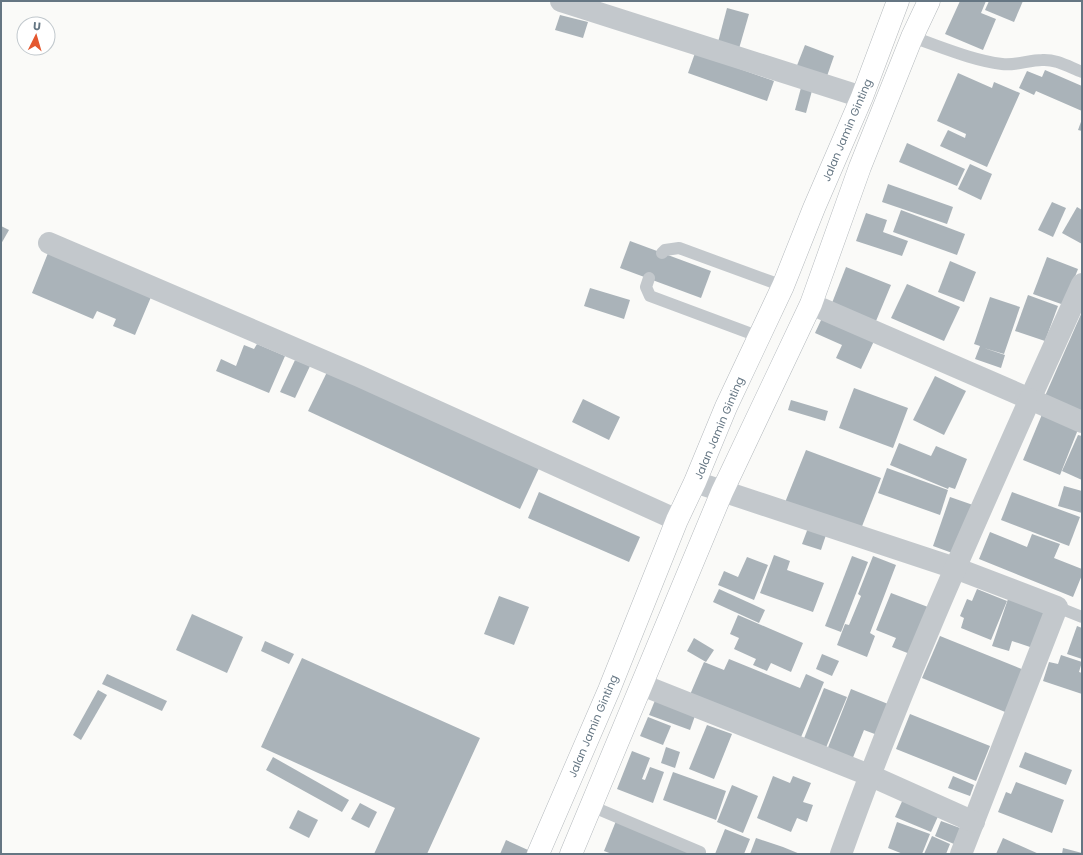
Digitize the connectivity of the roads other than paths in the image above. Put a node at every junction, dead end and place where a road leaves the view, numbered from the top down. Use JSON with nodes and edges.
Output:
{"nodes":[{"id":1,"x":561,"y":1,"type":"edge"},
{"id":2,"x":898,"y":1,"type":"edge"},
{"id":3,"x":928,"y":1,"type":"edge"},
{"id":4,"x":912,"y":37,"type":"junction"},
{"id":5,"x":1082,"y":72,"type":"edge"},
{"id":6,"x":862,"y":97,"type":"junction"},
{"id":7,"x":50,"y":243,"type":"dead end"},
{"id":8,"x":662,"y":253,"type":"dead end"},
{"id":9,"x":649,"y":278,"type":"dead end"},
{"id":10,"x":1082,"y":284,"type":"edge"},
{"id":11,"x":783,"y":286,"type":"junction"},
{"id":12,"x":811,"y":304,"type":"junction"},
{"id":13,"x":760,"y":337,"type":"junction"},
{"id":14,"x":1030,"y":399,"type":"junction"},
{"id":15,"x":1082,"y":422,"type":"edge"},
{"id":16,"x":695,"y":482,"type":"junction"},
{"id":17,"x":722,"y":492,"type":"junction"},
{"id":18,"x":677,"y":520,"type":"junction"},
{"id":19,"x":955,"y":568,"type":"junction"},
{"id":20,"x":1057,"y":606,"type":"junction"},
{"id":21,"x":1082,"y":617,"type":"edge"},
{"id":22,"x":642,"y":685,"type":"junction"},
{"id":23,"x":869,"y":775,"type":"junction"},
{"id":24,"x":591,"y":806,"type":"junction"},
{"id":25,"x":974,"y":822,"type":"junction"},
{"id":26,"x":700,"y":852,"type":"dead end"},
{"id":27,"x":538,"y":854,"type":"edge"},
{"id":28,"x":571,"y":854,"type":"edge"},
{"id":29,"x":840,"y":854,"type":"edge"},
{"id":30,"x":962,"y":854,"type":"edge"}],
"edges":[{"from":1,"to":6,"type":"street"},
{"from":2,"to":6,"type":"highway","name":"Jalan Jamin Ginting"},
{"from":3,"to":4,"type":"highway"},
{"from":4,"to":5,"type":"lane"},
{"from":4,"to":12,"type":"highway"},
{"from":6,"to":11,"type":"highway","name":"Jalan Jamin Ginting"},
{"from":7,"to":18,"type":"street"},
{"from":8,"to":11,"type":"lane"},
{"from":9,"to":13,"type":"lane"},
{"from":10,"to":14,"type":"street"},
{"from":11,"to":13,"type":"highway","name":"Jalan Jamin Ginting"},
{"from":12,"to":14,"type":"street"},
{"from":12,"to":17,"type":"highway"},
{"from":13,"to":16,"type":"highway","name":"Jalan Jamin Ginting"},
{"from":14,"to":15,"type":"street"},
{"from":14,"to":19,"type":"street"},
{"from":16,"to":17,"type":"street"},
{"from":16,"to":18,"type":"highway","name":"Jalan Jamin Ginting"},
{"from":17,"to":19,"type":"street"},
{"from":17,"to":22,"type":"highway"},
{"from":18,"to":27,"type":"highway","name":"Jalan Jamin Ginting"},
{"from":19,"to":20,"type":"street"},
{"from":19,"to":23,"type":"street"},
{"from":20,"to":21,"type":"lane"},
{"from":20,"to":25,"type":"street"},
{"from":22,"to":23,"type":"street"},
{"from":22,"to":24,"type":"highway"},
{"from":23,"to":25,"type":"street"},
{"from":23,"to":29,"type":"street"},
{"from":24,"to":26,"type":"lane"},
{"from":24,"to":28,"type":"highway"},
{"from":25,"to":30,"type":"street"}]}
